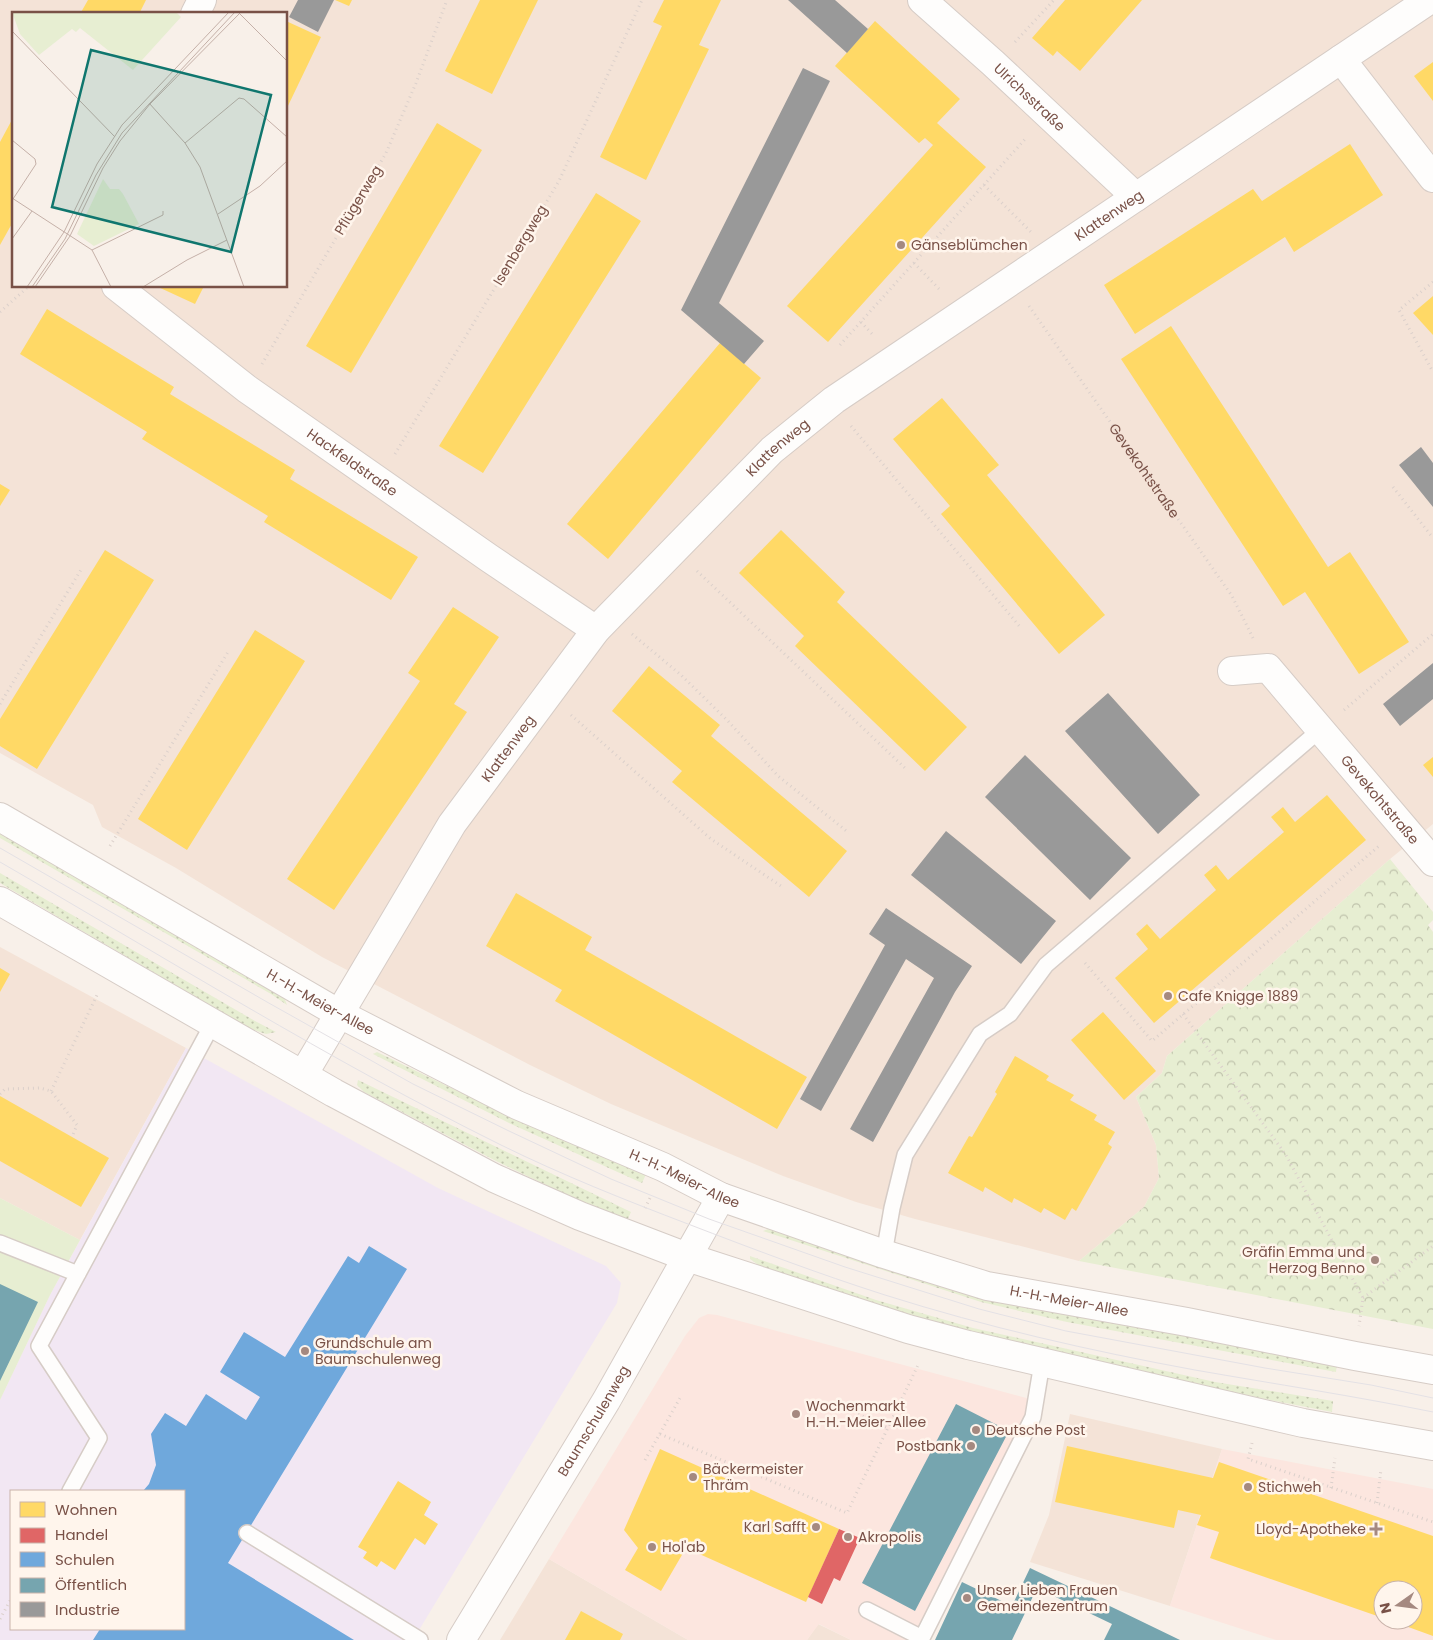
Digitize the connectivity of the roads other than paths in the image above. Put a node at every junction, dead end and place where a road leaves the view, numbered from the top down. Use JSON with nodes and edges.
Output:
{"nodes":[{"id":1,"x":202,"y":0,"type":"edge"},
{"id":2,"x":922,"y":0,"type":"edge"},
{"id":3,"x":1429,"y":0,"type":"edge"},
{"id":4,"x":196,"y":12,"type":"edge"},
{"id":5,"x":1341,"y":59,"type":"junction"},
{"id":6,"x":1433,"y":178,"type":"edge"},
{"id":7,"x":1136,"y":198,"type":"junction"},
{"id":8,"x":119,"y":288,"type":"edge"},
{"id":9,"x":603,"y":623,"type":"junction"},
{"id":10,"x":1232,"y":670,"type":"dead end"},
{"id":11,"x":1321,"y":729,"type":"junction"},
{"id":12,"x":0,"y":817,"type":"edge"},
{"id":13,"x":1433,"y":862,"type":"edge"},
{"id":14,"x":0,"y":901,"type":"edge"},
{"id":15,"x":338,"y":1013,"type":"junction"},
{"id":16,"x":213,"y":1023,"type":"junction"},
{"id":17,"x":303,"y":1075,"type":"junction"},
{"id":18,"x":720,"y":1198,"type":"junction"},
{"id":19,"x":0,"y":1243,"type":"edge"},
{"id":20,"x":884,"y":1254,"type":"junction"},
{"id":21,"x":687,"y":1257,"type":"junction"},
{"id":22,"x":78,"y":1274,"type":"junction"},
{"id":23,"x":1042,"y":1363,"type":"junction"},
{"id":24,"x":1433,"y":1370,"type":"edge"},
{"id":25,"x":1433,"y":1446,"type":"edge"},
{"id":26,"x":71,"y":1490,"type":"edge"},
{"id":27,"x":247,"y":1533,"type":"dead end"},
{"id":28,"x":867,"y":1610,"type":"dead end"},
{"id":29,"x":420,"y":1640,"type":"edge"},
{"id":30,"x":461,"y":1640,"type":"edge"}],
"edges":[{"from":1,"to":4,"type":"street"},
{"from":2,"to":7,"type":"street","name":"Ulrichsstraße"},
{"from":3,"to":5,"type":"street","name":"Klattenweg"},
{"from":5,"to":6,"type":"street"},
{"from":5,"to":7,"type":"street","name":"Klattenweg"},
{"from":7,"to":9,"type":"street","name":"Klattenweg"},
{"from":8,"to":9,"type":"street","name":"Hackfeldstraße"},
{"from":9,"to":15,"type":"street","name":"Klattenweg"},
{"from":10,"to":11,"type":"street","name":"Gevekohtstraße"},
{"from":11,"to":13,"type":"street","name":"Gevekohtstraße"},
{"from":11,"to":20,"type":"lane"},
{"from":12,"to":15,"type":"street","name":"H.-H.-Meier-Allee"},
{"from":14,"to":16,"type":"street"},
{"from":15,"to":17,"type":"street","name":"Klattenweg"},
{"from":15,"to":18,"type":"street","name":"H.-H.-Meier-Allee"},
{"from":16,"to":17,"type":"street"},
{"from":16,"to":22,"type":"lane"},
{"from":17,"to":21,"type":"street"},
{"from":18,"to":20,"type":"street","name":"H.-H.-Meier-Allee"},
{"from":18,"to":21,"type":"street","name":"Baumschulenweg"},
{"from":19,"to":22,"type":"lane"},
{"from":20,"to":24,"type":"street","name":"H.-H.-Meier-Allee"},
{"from":21,"to":23,"type":"street"},
{"from":21,"to":30,"type":"street","name":"Baumschulenweg"},
{"from":22,"to":26,"type":"lane"},
{"from":23,"to":25,"type":"street"},
{"from":23,"to":28,"type":"lane"},
{"from":27,"to":29,"type":"lane"}]}
